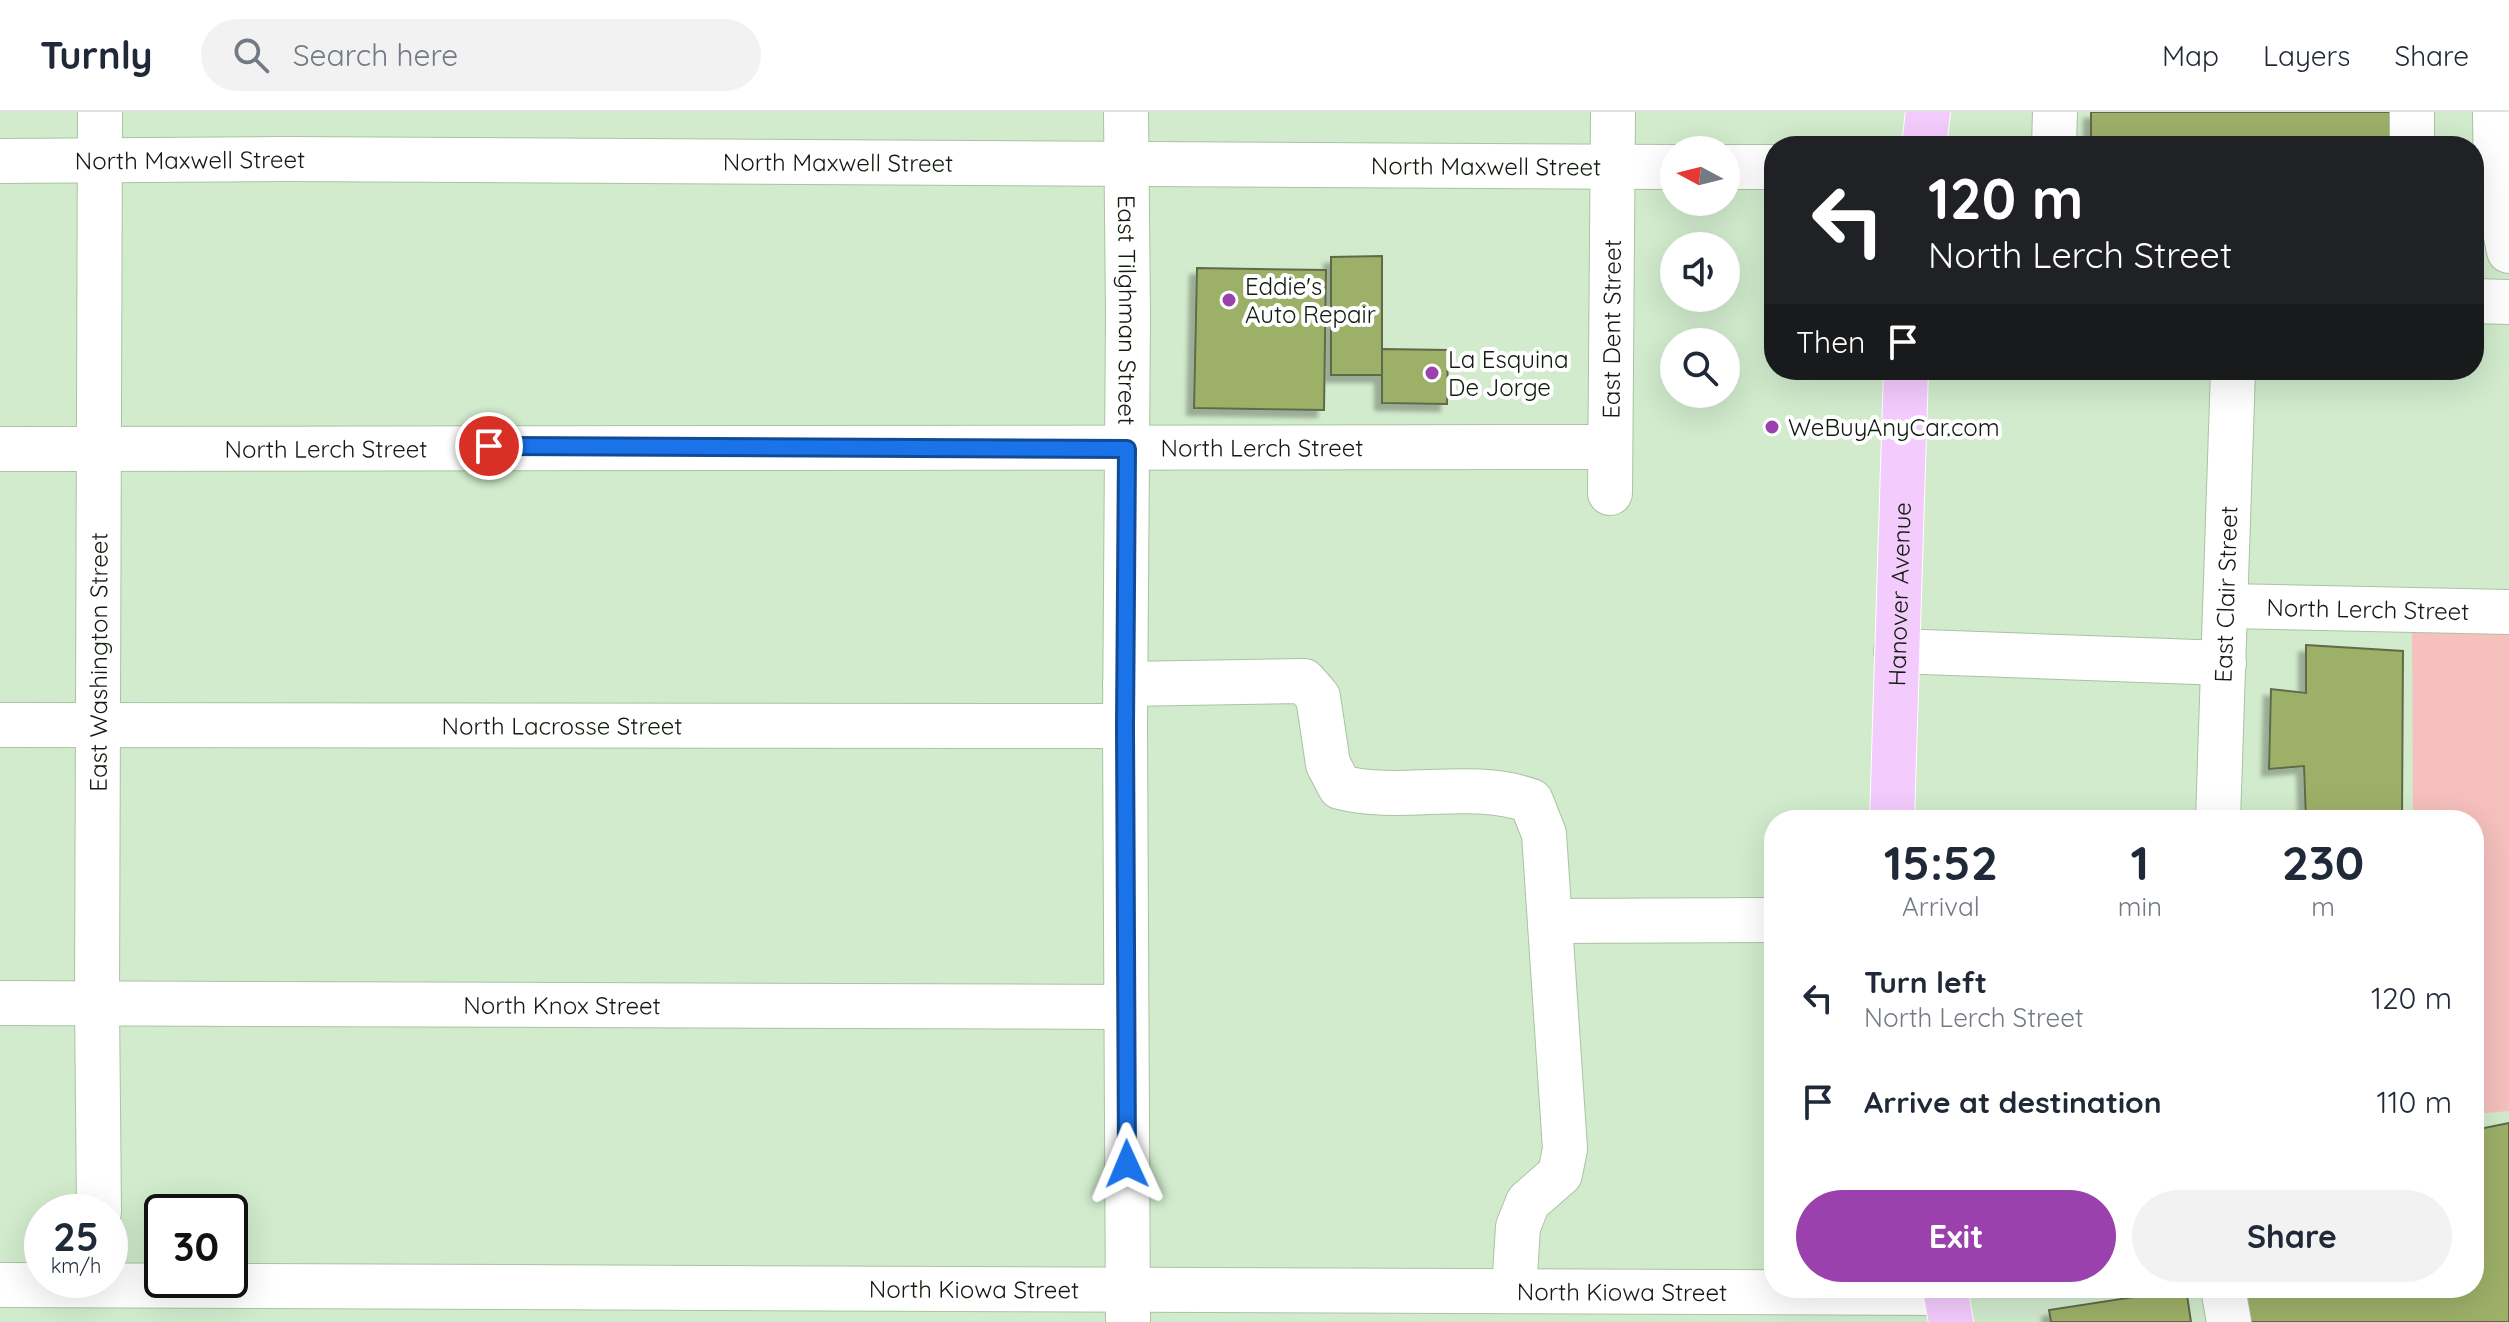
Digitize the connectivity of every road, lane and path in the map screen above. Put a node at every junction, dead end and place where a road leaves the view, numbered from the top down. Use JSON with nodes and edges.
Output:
{"nodes":[{"id":1,"x":100,"y":112,"type":"edge"},
{"id":2,"x":1126,"y":112,"type":"edge"},
{"id":3,"x":1613,"y":112,"type":"edge"},
{"id":4,"x":1928,"y":112,"type":"edge"},
{"id":5,"x":2055,"y":112,"type":"edge"},
{"id":6,"x":2412,"y":112,"type":"edge"},
{"id":7,"x":2495,"y":112,"type":"edge"},
{"id":8,"x":1925,"y":136,"type":"edge"},
{"id":9,"x":2054,"y":136,"type":"edge"},
{"id":10,"x":2412,"y":136,"type":"edge"},
{"id":11,"x":100,"y":160,"type":"junction"},
{"id":12,"x":0,"y":161,"type":"edge"},
{"id":13,"x":1126,"y":162,"type":"junction"},
{"id":14,"x":1613,"y":166,"type":"junction"},
{"id":15,"x":1660,"y":167,"type":"edge"},
{"id":16,"x":1740,"y":167,"type":"edge"},
{"id":17,"x":1764,"y":167,"type":"edge"},
{"id":18,"x":2502,"y":186,"type":"edge"},
{"id":19,"x":2509,"y":251,"type":"edge"},
{"id":20,"x":2484,"y":301,"type":"edge"},
{"id":21,"x":2509,"y":302,"type":"edge"},
{"id":22,"x":1906,"y":380,"type":"edge"},
{"id":23,"x":2233,"y":380,"type":"edge"},
{"id":24,"x":1610,"y":447,"type":"junction"},
{"id":25,"x":0,"y":449,"type":"edge"},
{"id":26,"x":99,"y":449,"type":"junction"},
{"id":27,"x":1127,"y":449,"type":"junction"},
{"id":28,"x":1610,"y":493,"type":"dead end"},
{"id":29,"x":2226,"y":606,"type":"junction"},
{"id":30,"x":2509,"y":612,"type":"edge"},
{"id":31,"x":1896,"y":651,"type":"junction"},
{"id":32,"x":2224,"y":663,"type":"junction"},
{"id":33,"x":1125,"y":705,"type":"junction"},
{"id":34,"x":0,"y":725,"type":"edge"},
{"id":35,"x":99,"y":726,"type":"junction"},
{"id":36,"x":1892,"y":810,"type":"edge"},
{"id":37,"x":2218,"y":810,"type":"edge"},
{"id":38,"x":1764,"y":920,"type":"edge"},
{"id":39,"x":1550,"y":921,"type":"junction"},
{"id":40,"x":0,"y":1003,"type":"edge"},
{"id":41,"x":97,"y":1003,"type":"junction"},
{"id":42,"x":1126,"y":1007,"type":"junction"},
{"id":43,"x":99,"y":1194,"type":"edge"},
{"id":44,"x":0,"y":1285,"type":"edge"},
{"id":45,"x":24,"y":1287,"type":"edge"},
{"id":46,"x":1514,"y":1291,"type":"junction"},
{"id":47,"x":128,"y":1295,"type":"edge"},
{"id":48,"x":2225,"y":1298,"type":"edge"},
{"id":49,"x":1947,"y":1301,"type":"edge"},
{"id":50,"x":1128,"y":1306,"type":"edge"},
{"id":51,"x":1647,"y":1307,"type":"edge"},
{"id":52,"x":2229,"y":1322,"type":"edge"}],
"edges":[{"from":1,"to":11,"type":"street","name":"East Washington Street"},
{"from":2,"to":13,"type":"street","name":"East Tilghman Street"},
{"from":3,"to":14,"type":"street","name":"East Dent Street"},
{"from":4,"to":8,"type":"main road"},
{"from":5,"to":9,"type":"street"},
{"from":6,"to":10,"type":"street"},
{"from":7,"to":18,"type":"street"},
{"from":11,"to":12,"type":"street","name":"North Maxwell Street"},
{"from":11,"to":13,"type":"street","name":"North Maxwell Street"},
{"from":11,"to":26,"type":"street","name":"East Washington Street"},
{"from":13,"to":14,"type":"street","name":"North Maxwell Street"},
{"from":13,"to":27,"type":"street","name":"East Tilghman Street"},
{"from":14,"to":15,"type":"street","name":"North Maxwell Street"},
{"from":14,"to":24,"type":"street","name":"East Dent Street"},
{"from":16,"to":17,"type":"street"},
{"from":18,"to":19,"type":"street"},
{"from":20,"to":21,"type":"street"},
{"from":22,"to":31,"type":"main road","name":"Hanover Avenue"},
{"from":23,"to":29,"type":"street","name":"East Clair Street"},
{"from":24,"to":27,"type":"street","name":"North Lerch Street"},
{"from":24,"to":28,"type":"street","name":"East Dent Street"},
{"from":25,"to":26,"type":"street","name":"North Lerch Street"},
{"from":26,"to":27,"type":"street","name":"North Lerch Street"},
{"from":26,"to":35,"type":"street","name":"East Washington Street"},
{"from":27,"to":33,"type":"street","name":"East Tilghman Street"},
{"from":29,"to":30,"type":"street","name":"North Lerch Street"},
{"from":29,"to":32,"type":"street","name":"East Clair Street"},
{"from":31,"to":32,"type":"street"},
{"from":31,"to":36,"type":"main road","name":"Hanover Avenue"},
{"from":32,"to":37,"type":"street","name":"East Clair Street"},
{"from":33,"to":35,"type":"street","name":"North Lacrosse Street"},
{"from":33,"to":39,"type":"street","name":"North Lacrosse Street"},
{"from":33,"to":42,"type":"street","name":"East Tilghman Street"},
{"from":34,"to":35,"type":"street","name":"North Lacrosse Street"},
{"from":35,"to":41,"type":"street","name":"East Washington Street"},
{"from":38,"to":39,"type":"street"},
{"from":39,"to":46,"type":"street"},
{"from":40,"to":41,"type":"street","name":"North Knox Street"},
{"from":41,"to":42,"type":"street","name":"North Knox Street"},
{"from":41,"to":43,"type":"street","name":"East Washington Street"},
{"from":42,"to":50,"type":"street","name":"East Tilghman Street"},
{"from":44,"to":45,"type":"street","name":"North Kiowa Street"},
{"from":46,"to":50,"type":"street","name":"North Kiowa Street"},
{"from":46,"to":51,"type":"street","name":"North Kiowa Street"},
{"from":47,"to":50,"type":"street","name":"North Kiowa Street"},
{"from":48,"to":52,"type":"street"},
{"from":49,"to":51,"type":"street","name":"North Kiowa Street"}]}
